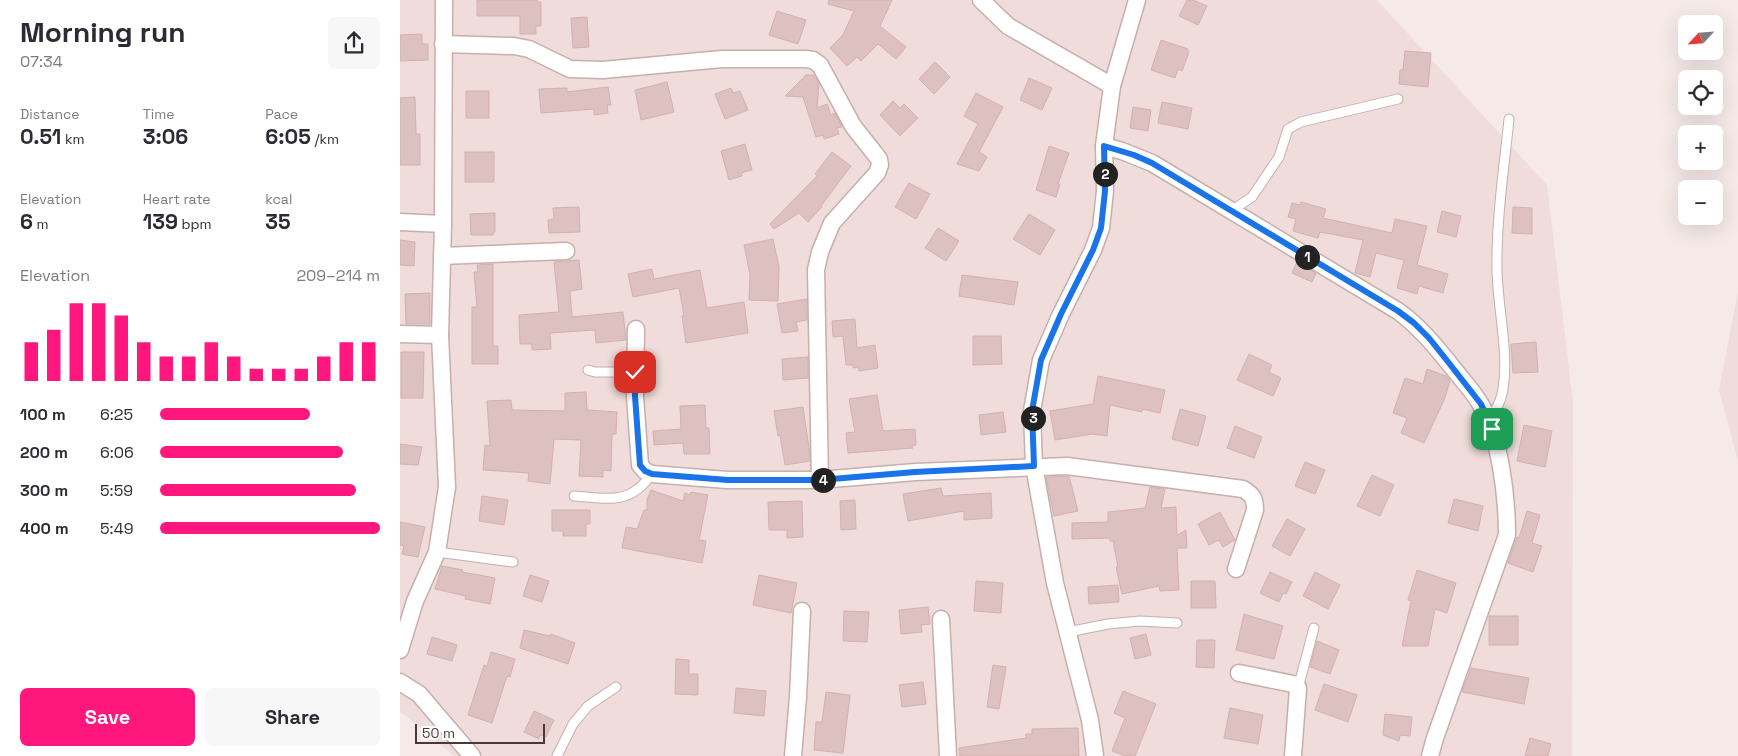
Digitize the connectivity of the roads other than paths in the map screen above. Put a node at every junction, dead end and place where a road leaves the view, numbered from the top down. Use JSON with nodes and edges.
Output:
{"nodes":[{"id":1,"x":444,"y":0,"type":"edge"},
{"id":2,"x":981,"y":0,"type":"edge"},
{"id":3,"x":1137,"y":0,"type":"edge"},
{"id":4,"x":443,"y":44,"type":"junction"},
{"id":5,"x":1112,"y":86,"type":"junction"},
{"id":6,"x":1398,"y":99,"type":"dead end"},
{"id":7,"x":1509,"y":119,"type":"dead end"},
{"id":8,"x":1104,"y":146,"type":"junction"},
{"id":9,"x":1231,"y":211,"type":"junction"},
{"id":10,"x":400,"y":222,"type":"edge"},
{"id":11,"x":443,"y":224,"type":"junction"},
{"id":12,"x":566,"y":251,"type":"dead end"},
{"id":13,"x":442,"y":256,"type":"junction"},
{"id":14,"x":636,"y":329,"type":"dead end"},
{"id":15,"x":400,"y":334,"type":"edge"},
{"id":16,"x":440,"y":335,"type":"junction"},
{"id":17,"x":588,"y":370,"type":"dead end"},
{"id":18,"x":635,"y":372,"type":"junction"},
{"id":19,"x":1487,"y":418,"type":"junction"},
{"id":20,"x":1034,"y":466,"type":"junction"},
{"id":21,"x":652,"y":474,"type":"junction"},
{"id":22,"x":820,"y":480,"type":"junction"},
{"id":23,"x":574,"y":496,"type":"dead end"},
{"id":24,"x":437,"y":552,"type":"junction"},
{"id":25,"x":513,"y":562,"type":"dead end"},
{"id":26,"x":1236,"y":569,"type":"dead end"},
{"id":27,"x":802,"y":611,"type":"dead end"},
{"id":28,"x":941,"y":619,"type":"dead end"},
{"id":29,"x":1177,"y":623,"type":"dead end"},
{"id":30,"x":1314,"y":628,"type":"dead end"},
{"id":31,"x":1068,"y":632,"type":"junction"},
{"id":32,"x":400,"y":650,"type":"edge"},
{"id":33,"x":1239,"y":673,"type":"dead end"},
{"id":34,"x":400,"y":682,"type":"edge"},
{"id":35,"x":616,"y":687,"type":"dead end"},
{"id":36,"x":1298,"y":688,"type":"junction"},
{"id":37,"x":472,"y":756,"type":"edge"},
{"id":38,"x":557,"y":756,"type":"edge"},
{"id":39,"x":793,"y":756,"type":"edge"},
{"id":40,"x":948,"y":756,"type":"edge"},
{"id":41,"x":1095,"y":756,"type":"edge"},
{"id":42,"x":1293,"y":756,"type":"edge"},
{"id":43,"x":1430,"y":756,"type":"edge"}],
"edges":[{"from":1,"to":4,"type":"street"},
{"from":2,"to":5,"type":"street"},
{"from":3,"to":5,"type":"street"},
{"from":4,"to":11,"type":"street"},
{"from":4,"to":22,"type":"street"},
{"from":5,"to":8,"type":"street"},
{"from":6,"to":9,"type":"lane"},
{"from":7,"to":19,"type":"lane"},
{"from":8,"to":9,"type":"street"},
{"from":8,"to":20,"type":"street"},
{"from":9,"to":19,"type":"street"},
{"from":10,"to":11,"type":"street"},
{"from":11,"to":13,"type":"street"},
{"from":12,"to":13,"type":"street"},
{"from":13,"to":16,"type":"street"},
{"from":14,"to":18,"type":"street"},
{"from":15,"to":16,"type":"street"},
{"from":16,"to":24,"type":"street"},
{"from":17,"to":18,"type":"lane"},
{"from":18,"to":21,"type":"street"},
{"from":19,"to":43,"type":"street"},
{"from":20,"to":22,"type":"street"},
{"from":20,"to":26,"type":"street"},
{"from":20,"to":31,"type":"street"},
{"from":21,"to":22,"type":"street"},
{"from":21,"to":23,"type":"lane"},
{"from":24,"to":25,"type":"lane"},
{"from":24,"to":32,"type":"street"},
{"from":27,"to":39,"type":"street"},
{"from":28,"to":40,"type":"street"},
{"from":29,"to":31,"type":"lane"},
{"from":30,"to":36,"type":"lane"},
{"from":31,"to":41,"type":"street"},
{"from":33,"to":36,"type":"street"},
{"from":34,"to":37,"type":"street"},
{"from":35,"to":38,"type":"lane"},
{"from":36,"to":42,"type":"street"}]}
